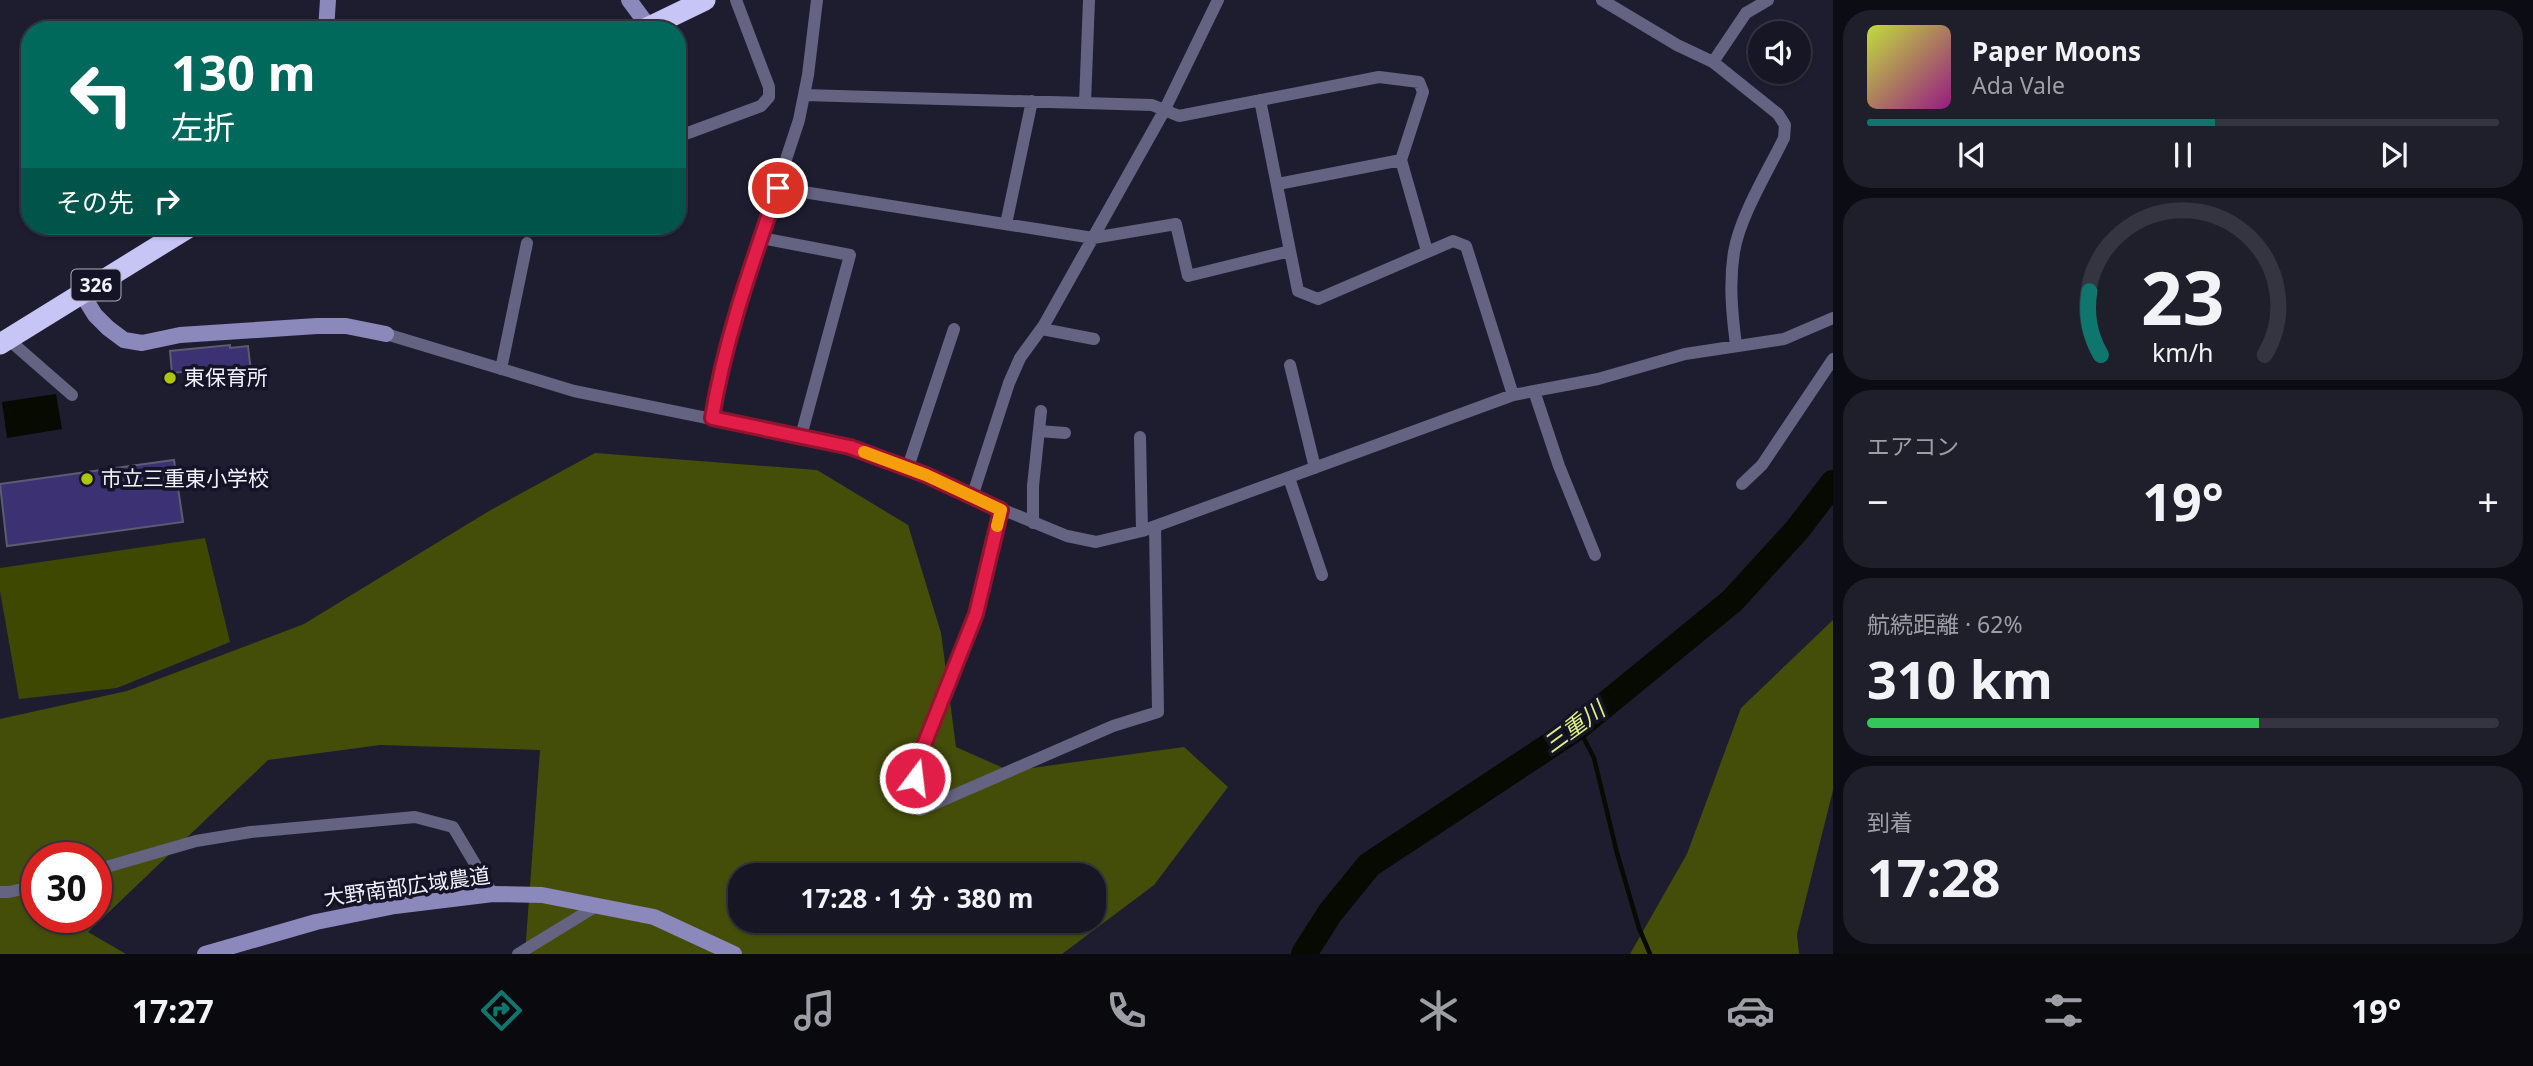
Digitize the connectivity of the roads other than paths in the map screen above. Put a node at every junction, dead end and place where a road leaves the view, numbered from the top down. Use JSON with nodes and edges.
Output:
{"nodes":[{"id":1,"x":328,"y":0,"type":"edge"},
{"id":2,"x":629,"y":0,"type":"edge"},
{"id":3,"x":705,"y":0,"type":"edge"},
{"id":4,"x":736,"y":0,"type":"edge"},
{"id":5,"x":817,"y":0,"type":"edge"},
{"id":6,"x":1089,"y":0,"type":"edge"},
{"id":7,"x":1218,"y":0,"type":"edge"},
{"id":8,"x":1602,"y":0,"type":"edge"},
{"id":9,"x":1768,"y":0,"type":"edge"},
{"id":10,"x":327,"y":21,"type":"edge"},
{"id":11,"x":642,"y":21,"type":"edge"},
{"id":12,"x":661,"y":21,"type":"edge"},
{"id":13,"x":1713,"y":62,"type":"junction"},
{"id":14,"x":804,"y":95,"type":"junction"},
{"id":15,"x":1260,"y":100,"type":"junction"},
{"id":16,"x":1032,"y":101,"type":"junction"},
{"id":17,"x":1085,"y":103,"type":"junction"},
{"id":18,"x":1164,"y":111,"type":"junction"},
{"id":19,"x":686,"y":134,"type":"edge"},
{"id":20,"x":1401,"y":160,"type":"junction"},
{"id":21,"x":1278,"y":184,"type":"junction"},
{"id":22,"x":778,"y":188,"type":"junction"},
{"id":23,"x":1006,"y":224,"type":"junction"},
{"id":24,"x":177,"y":235,"type":"edge"},
{"id":25,"x":761,"y":238,"type":"junction"},
{"id":26,"x":1093,"y":238,"type":"junction"},
{"id":27,"x":527,"y":243,"type":"dead end"},
{"id":28,"x":1290,"y":251,"type":"junction"},
{"id":29,"x":1427,"y":251,"type":"junction"},
{"id":30,"x":82,"y":294,"type":"junction"},
{"id":31,"x":1833,"y":318,"type":"edge"},
{"id":32,"x":1042,"y":328,"type":"junction"},
{"id":33,"x":954,"y":329,"type":"dead end"},
{"id":34,"x":386,"y":334,"type":"joint"},
{"id":35,"x":1094,"y":339,"type":"dead end"},
{"id":36,"x":5,"y":342,"type":"edge"},
{"id":37,"x":1736,"y":345,"type":"junction"},
{"id":38,"x":1833,"y":359,"type":"edge"},
{"id":39,"x":1290,"y":365,"type":"dead end"},
{"id":40,"x":501,"y":369,"type":"junction"},
{"id":41,"x":1534,"y":391,"type":"junction"},
{"id":42,"x":72,"y":395,"type":"dead end"},
{"id":43,"x":1513,"y":395,"type":"junction"},
{"id":44,"x":1041,"y":411,"type":"dead end"},
{"id":45,"x":712,"y":418,"type":"junction"},
{"id":46,"x":1039,"y":431,"type":"junction"},
{"id":47,"x":1065,"y":433,"type":"dead end"},
{"id":48,"x":801,"y":436,"type":"junction"},
{"id":49,"x":1140,"y":437,"type":"dead end"},
{"id":50,"x":908,"y":467,"type":"junction"},
{"id":51,"x":1315,"y":468,"type":"junction"},
{"id":52,"x":1289,"y":478,"type":"junction"},
{"id":53,"x":1742,"y":484,"type":"dead end"},
{"id":54,"x":971,"y":497,"type":"junction"},
{"id":55,"x":1001,"y":510,"type":"junction"},
{"id":56,"x":1032,"y":523,"type":"junction"},
{"id":57,"x":1155,"y":526,"type":"junction"},
{"id":58,"x":1142,"y":531,"type":"junction"},
{"id":59,"x":1595,"y":555,"type":"dead end"},
{"id":60,"x":1322,"y":575,"type":"dead end"},
{"id":61,"x":112,"y":865,"type":"edge"},
{"id":62,"x":21,"y":889,"type":"edge"},
{"id":63,"x":0,"y":892,"type":"edge"},
{"id":64,"x":493,"y":894,"type":"junction"},
{"id":65,"x":598,"y":905,"type":"junction"},
{"id":66,"x":205,"y":954,"type":"edge"},
{"id":67,"x":518,"y":954,"type":"edge"},
{"id":68,"x":734,"y":954,"type":"edge"}],
"edges":[{"from":1,"to":10,"type":"street"},
{"from":2,"to":11,"type":"street"},
{"from":3,"to":12,"type":"highway"},
{"from":4,"to":19,"type":"street"},
{"from":5,"to":14,"type":"street"},
{"from":6,"to":17,"type":"street"},
{"from":7,"to":18,"type":"street"},
{"from":8,"to":13,"type":"street"},
{"from":9,"to":13,"type":"street"},
{"from":13,"to":37,"type":"street"},
{"from":14,"to":16,"type":"street"},
{"from":14,"to":22,"type":"street"},
{"from":15,"to":18,"type":"street"},
{"from":15,"to":20,"type":"street"},
{"from":15,"to":21,"type":"street"},
{"from":16,"to":17,"type":"street"},
{"from":16,"to":23,"type":"street"},
{"from":17,"to":18,"type":"street"},
{"from":18,"to":26,"type":"street"},
{"from":20,"to":21,"type":"street"},
{"from":20,"to":29,"type":"street"},
{"from":21,"to":28,"type":"street"},
{"from":22,"to":23,"type":"street"},
{"from":22,"to":25,"type":"street"},
{"from":23,"to":26,"type":"street"},
{"from":24,"to":30,"type":"highway","number":"326"},
{"from":25,"to":45,"type":"street"},
{"from":25,"to":48,"type":"street"},
{"from":26,"to":28,"type":"street"},
{"from":26,"to":32,"type":"street"},
{"from":27,"to":40,"type":"street"},
{"from":28,"to":29,"type":"street"},
{"from":29,"to":43,"type":"street"},
{"from":30,"to":34,"type":"street"},
{"from":30,"to":36,"type":"highway","number":"326"},
{"from":31,"to":37,"type":"street"},
{"from":32,"to":35,"type":"street"},
{"from":32,"to":54,"type":"street"},
{"from":33,"to":50,"type":"street"},
{"from":34,"to":40,"type":"street"},
{"from":36,"to":42,"type":"street"},
{"from":37,"to":41,"type":"street"},
{"from":38,"to":53,"type":"street"},
{"from":39,"to":51,"type":"street"},
{"from":40,"to":45,"type":"street"},
{"from":41,"to":43,"type":"street"},
{"from":41,"to":59,"type":"street"},
{"from":43,"to":51,"type":"street"},
{"from":44,"to":46,"type":"street"},
{"from":45,"to":48,"type":"street"},
{"from":46,"to":47,"type":"street"},
{"from":46,"to":56,"type":"street"},
{"from":48,"to":50,"type":"street"},
{"from":49,"to":58,"type":"street"},
{"from":50,"to":54,"type":"street"},
{"from":51,"to":52,"type":"street"},
{"from":52,"to":57,"type":"street"},
{"from":52,"to":60,"type":"street"},
{"from":54,"to":55,"type":"street"},
{"from":55,"to":56,"type":"street"},
{"from":55,"to":57,"type":"street"},
{"from":56,"to":58,"type":"street"},
{"from":57,"to":58,"type":"street"},
{"from":61,"to":64,"type":"street"},
{"from":62,"to":63,"type":"street"},
{"from":64,"to":65,"type":"street","name":"大野南部広域農道"},
{"from":64,"to":66,"type":"street","name":"大野南部広域農道"},
{"from":65,"to":67,"type":"street"},
{"from":65,"to":68,"type":"street","name":"大野南部広域農道"}]}
